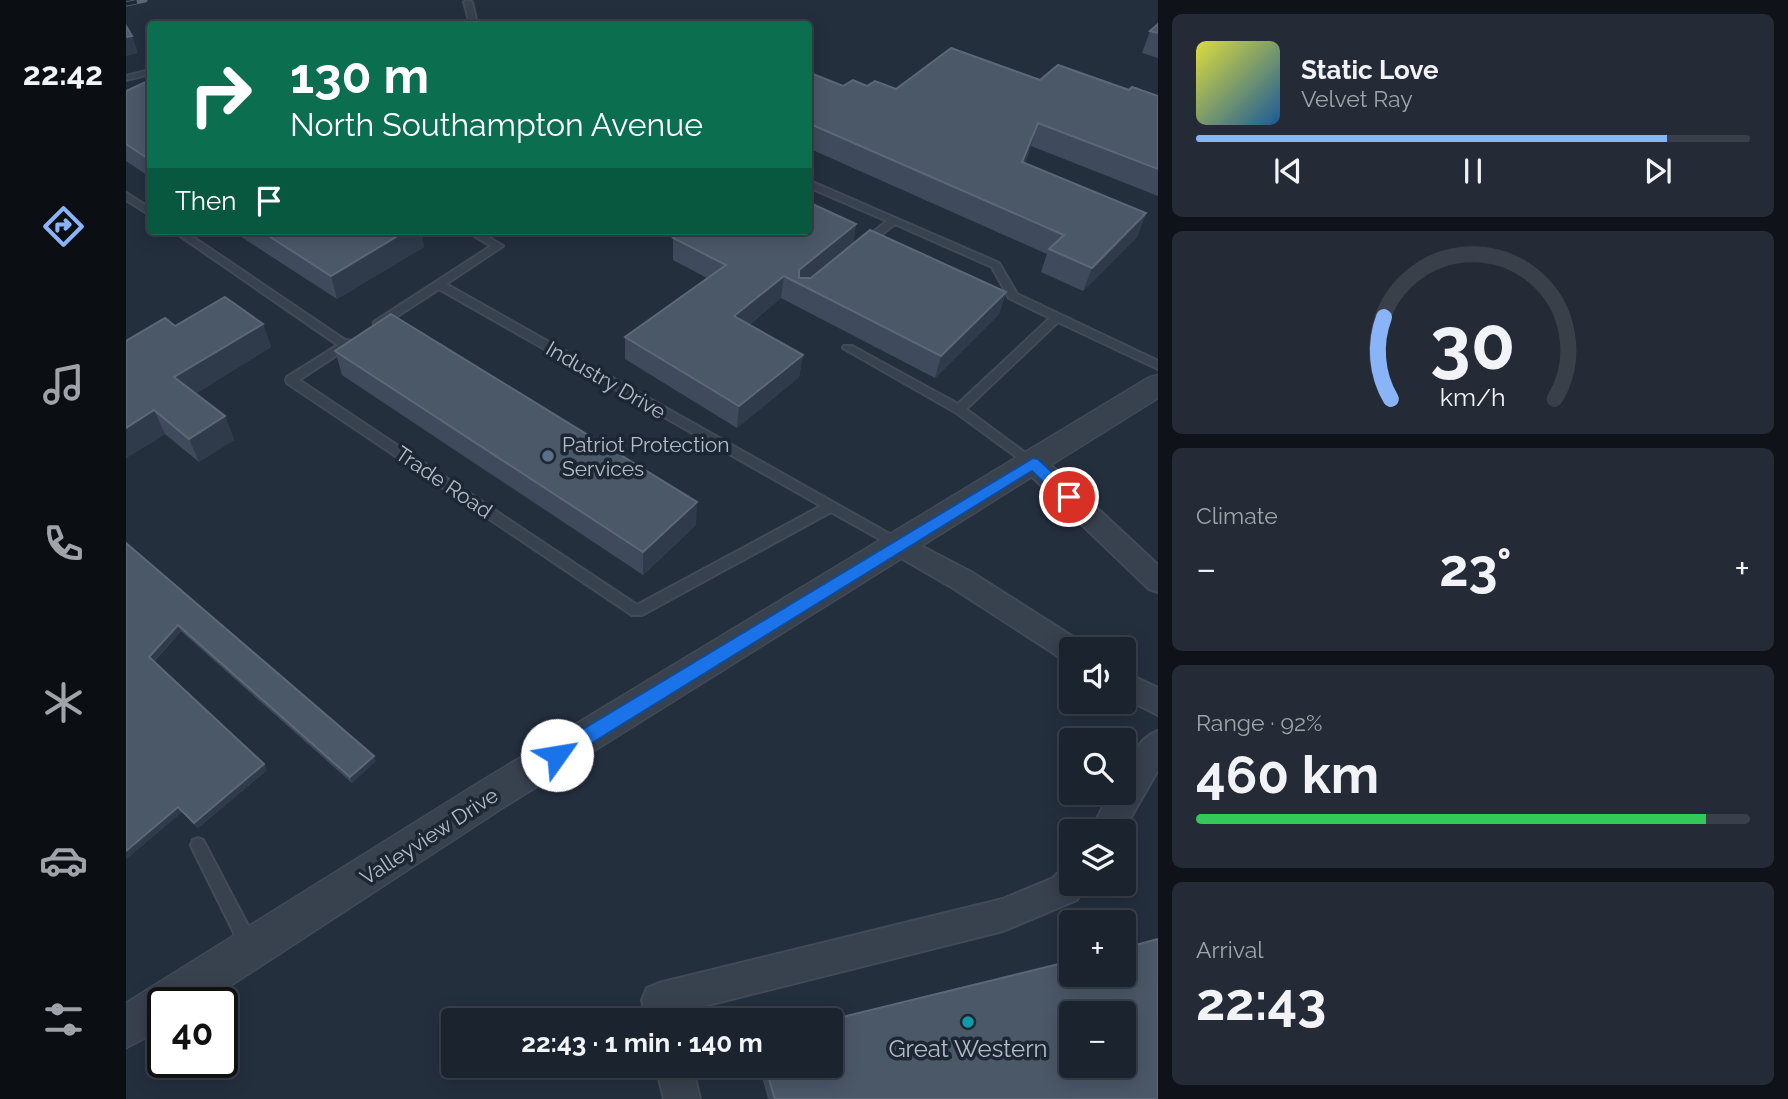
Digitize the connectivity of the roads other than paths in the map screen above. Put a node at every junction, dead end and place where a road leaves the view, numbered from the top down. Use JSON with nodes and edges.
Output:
{"nodes":[{"id":1,"x":468,"y":2,"type":"dead end"},
{"id":2,"x":473,"y":21,"type":"edge"},
{"id":3,"x":147,"y":73,"type":"edge"},
{"id":4,"x":126,"y":78,"type":"edge"},
{"id":5,"x":812,"y":185,"type":"edge"},
{"id":6,"x":126,"y":196,"type":"edge"},
{"id":7,"x":147,"y":210,"type":"edge"},
{"id":8,"x":894,"y":220,"type":"junction"},
{"id":9,"x":184,"y":235,"type":"edge"},
{"id":10,"x":478,"y":235,"type":"edge"},
{"id":11,"x":853,"y":254,"type":"edge"},
{"id":12,"x":440,"y":285,"type":"junction"},
{"id":13,"x":1057,"y":317,"type":"junction"},
{"id":14,"x":369,"y":330,"type":"edge"},
{"id":15,"x":357,"y":337,"type":"edge"},
{"id":16,"x":345,"y":345,"type":"junction"},
{"id":17,"x":848,"y":348,"type":"dead end"},
{"id":18,"x":1158,"y":365,"type":"edge"},
{"id":19,"x":1158,"y":386,"type":"edge"},
{"id":20,"x":959,"y":409,"type":"junction"},
{"id":21,"x":1033,"y":463,"type":"junction"},
{"id":22,"x":830,"y":507,"type":"junction"},
{"id":23,"x":898,"y":544,"type":"junction"},
{"id":24,"x":1158,"y":581,"type":"edge"},
{"id":25,"x":1059,"y":642,"type":"edge"},
{"id":26,"x":1136,"y":690,"type":"edge"},
{"id":27,"x":1158,"y":702,"type":"edge"},
{"id":28,"x":1158,"y":744,"type":"edge"},
{"id":29,"x":1113,"y":819,"type":"edge"},
{"id":30,"x":198,"y":845,"type":"dead end"},
{"id":31,"x":1059,"y":892,"type":"edge"},
{"id":32,"x":252,"y":950,"type":"junction"},
{"id":33,"x":192,"y":987,"type":"edge"},
{"id":34,"x":661,"y":1008,"type":"edge"},
{"id":35,"x":147,"y":1014,"type":"edge"},
{"id":36,"x":126,"y":1027,"type":"edge"},
{"id":37,"x":677,"y":1078,"type":"edge"},
{"id":38,"x":682,"y":1099,"type":"edge"}],
"edges":[{"from":1,"to":2,"type":"lane"},
{"from":3,"to":4,"type":"lane"},
{"from":5,"to":8,"type":"lane"},
{"from":6,"to":7,"type":"lane"},
{"from":8,"to":11,"type":"lane"},
{"from":8,"to":13,"type":"lane"},
{"from":9,"to":16,"type":"lane"},
{"from":10,"to":12,"type":"lane"},
{"from":12,"to":14,"type":"lane"},
{"from":12,"to":22,"type":"lane","name":"Industry Drive"},
{"from":13,"to":18,"type":"lane"},
{"from":13,"to":20,"type":"lane"},
{"from":15,"to":16,"type":"lane"},
{"from":16,"to":22,"type":"lane","name":"Trade Road"},
{"from":17,"to":20,"type":"lane"},
{"from":19,"to":21,"type":"street","name":"Valleyview Drive"},
{"from":20,"to":21,"type":"lane"},
{"from":21,"to":23,"type":"street","name":"Valleyview Drive"},
{"from":21,"to":24,"type":"street"},
{"from":22,"to":23,"type":"lane","name":"Industry Drive"},
{"from":23,"to":25,"type":"street"},
{"from":23,"to":32,"type":"street","name":"Valleyview Drive"},
{"from":26,"to":27,"type":"street"},
{"from":28,"to":29,"type":"street"},
{"from":30,"to":32,"type":"lane"},
{"from":31,"to":34,"type":"street"},
{"from":32,"to":33,"type":"street","name":"Valleyview Drive"},
{"from":35,"to":36,"type":"street","name":"Valleyview Drive"},
{"from":37,"to":38,"type":"street"}]}
